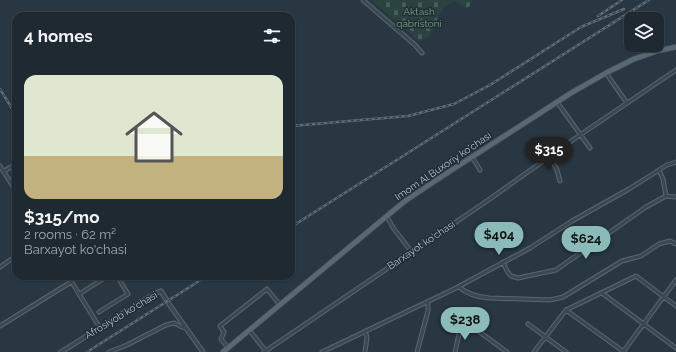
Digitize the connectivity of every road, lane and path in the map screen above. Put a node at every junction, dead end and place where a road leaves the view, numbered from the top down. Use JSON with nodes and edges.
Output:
{"nodes":[{"id":1,"x":363,"y":0,"type":"edge"},
{"id":2,"x":676,"y":47,"type":"edge"},
{"id":3,"x":422,"y":53,"type":"dead end"},
{"id":4,"x":676,"y":70,"type":"edge"},
{"id":5,"x":606,"y":73,"type":"junction"},
{"id":6,"x":557,"y":102,"type":"junction"},
{"id":7,"x":627,"y":103,"type":"junction"},
{"id":8,"x":580,"y":135,"type":"junction"},
{"id":9,"x":590,"y":148,"type":"dead end"},
{"id":10,"x":472,"y":157,"type":"junction"},
{"id":11,"x":550,"y":157,"type":"junction"},
{"id":12,"x":676,"y":162,"type":"edge"},
{"id":13,"x":0,"y":166,"type":"edge"},
{"id":14,"x":12,"y":166,"type":"edge"},
{"id":15,"x":480,"y":170,"type":"dead end"},
{"id":16,"x":659,"y":170,"type":"junction"},
{"id":17,"x":4,"y":171,"type":"junction"},
{"id":18,"x":560,"y":181,"type":"dead end"},
{"id":19,"x":12,"y":185,"type":"edge"},
{"id":20,"x":666,"y":196,"type":"junction"},
{"id":21,"x":676,"y":197,"type":"edge"},
{"id":22,"x":387,"y":217,"type":"junction"},
{"id":23,"x":676,"y":244,"type":"edge"},
{"id":24,"x":412,"y":251,"type":"junction"},
{"id":25,"x":12,"y":258,"type":"edge"},
{"id":26,"x":503,"y":262,"type":"junction"},
{"id":27,"x":0,"y":266,"type":"edge"},
{"id":28,"x":102,"y":280,"type":"edge"},
{"id":29,"x":119,"y":280,"type":"edge"},
{"id":30,"x":676,"y":280,"type":"edge"},
{"id":31,"x":71,"y":282,"type":"joint"},
{"id":32,"x":459,"y":287,"type":"junction"},
{"id":33,"x":602,"y":293,"type":"junction"},
{"id":34,"x":79,"y":294,"type":"junction"},
{"id":35,"x":664,"y":297,"type":"junction"},
{"id":36,"x":428,"y":302,"type":"junction"},
{"id":37,"x":280,"y":305,"type":"junction"},
{"id":38,"x":676,"y":306,"type":"edge"},
{"id":39,"x":566,"y":310,"type":"junction"},
{"id":40,"x":99,"y":312,"type":"dead end"},
{"id":41,"x":528,"y":324,"type":"dead end"},
{"id":42,"x":644,"y":324,"type":"junction"},
{"id":43,"x":0,"y":326,"type":"edge"},
{"id":44,"x":100,"y":328,"type":"junction"},
{"id":45,"x":186,"y":328,"type":"junction"},
{"id":46,"x":249,"y":330,"type":"junction"},
{"id":47,"x":365,"y":331,"type":"junction"},
{"id":48,"x":545,"y":337,"type":"junction"},
{"id":49,"x":228,"y":348,"type":"junction"},
{"id":50,"x":676,"y":348,"type":"edge"},
{"id":51,"x":61,"y":352,"type":"edge"},
{"id":52,"x":109,"y":352,"type":"edge"},
{"id":53,"x":203,"y":352,"type":"edge"},
{"id":54,"x":223,"y":352,"type":"edge"},
{"id":55,"x":265,"y":352,"type":"edge"},
{"id":56,"x":322,"y":352,"type":"edge"},
{"id":57,"x":365,"y":352,"type":"edge"},
{"id":58,"x":417,"y":352,"type":"edge"},
{"id":59,"x":455,"y":352,"type":"edge"},
{"id":60,"x":507,"y":352,"type":"edge"},
{"id":61,"x":534,"y":352,"type":"edge"},
{"id":62,"x":566,"y":352,"type":"edge"},
{"id":63,"x":623,"y":352,"type":"edge"}],
"edges":[{"from":1,"to":3,"type":"street"},
{"from":2,"to":5,"type":"main road","name":"Imom Al Buxoriy ko'chasi"},
{"from":4,"to":7,"type":"street","name":"Barxayot ko'chasi"},
{"from":5,"to":6,"type":"main road","name":"Imom Al Buxoriy ko'chasi"},
{"from":5,"to":7,"type":"street"},
{"from":6,"to":8,"type":"street"},
{"from":6,"to":10,"type":"main road","name":"Imom Al Buxoriy ko'chasi"},
{"from":7,"to":8,"type":"street","name":"Barxayot ko'chasi"},
{"from":8,"to":9,"type":"street"},
{"from":8,"to":11,"type":"street","name":"Barxayot ko'chasi"},
{"from":10,"to":15,"type":"street"},
{"from":10,"to":22,"type":"main road","name":"Imom Al Buxoriy ko'chasi"},
{"from":11,"to":18,"type":"street"},
{"from":11,"to":24,"type":"street","name":"Barxayot ko'chasi"},
{"from":12,"to":16,"type":"street"},
{"from":13,"to":17,"type":"street"},
{"from":14,"to":17,"type":"street"},
{"from":16,"to":20,"type":"street"},
{"from":16,"to":26,"type":"street"},
{"from":17,"to":19,"type":"street"},
{"from":20,"to":21,"type":"street"},
{"from":20,"to":26,"type":"street"},
{"from":22,"to":24,"type":"street"},
{"from":22,"to":37,"type":"main road","name":"Imom Al Buxoriy ko'chasi"},
{"from":23,"to":32,"type":"street"},
{"from":24,"to":55,"type":"street","name":"Barxayot ko'chasi"},
{"from":25,"to":27,"type":"street"},
{"from":26,"to":32,"type":"street"},
{"from":28,"to":34,"type":"street"},
{"from":29,"to":40,"type":"street"},
{"from":30,"to":35,"type":"street"},
{"from":31,"to":34,"type":"street"},
{"from":31,"to":43,"type":"street"},
{"from":32,"to":36,"type":"street"},
{"from":33,"to":35,"type":"street"},
{"from":33,"to":39,"type":"street"},
{"from":33,"to":42,"type":"street"},
{"from":34,"to":44,"type":"street"},
{"from":35,"to":38,"type":"street"},
{"from":35,"to":42,"type":"street"},
{"from":36,"to":47,"type":"street"},
{"from":36,"to":58,"type":"street"},
{"from":37,"to":46,"type":"main road","name":"Imom Al Buxoriy ko'chasi"},
{"from":37,"to":49,"type":"street"},
{"from":39,"to":48,"type":"street"},
{"from":39,"to":63,"type":"street"},
{"from":41,"to":48,"type":"street"},
{"from":42,"to":50,"type":"street"},
{"from":42,"to":63,"type":"street"},
{"from":44,"to":45,"type":"street","name":"Afrosiyob ko'chasi"},
{"from":44,"to":51,"type":"street","name":"Afrosiyob ko'chasi"},
{"from":45,"to":52,"type":"street"},
{"from":45,"to":53,"type":"street"},
{"from":46,"to":49,"type":"main road","name":"Imom Al Buxoriy ko'chasi"},
{"from":46,"to":55,"type":"street"},
{"from":47,"to":56,"type":"street"},
{"from":47,"to":57,"type":"street"},
{"from":48,"to":61,"type":"street"},
{"from":48,"to":62,"type":"street"},
{"from":49,"to":54,"type":"main road","name":"Imom Al Buxoriy ko'chasi"},
{"from":59,"to":60,"type":"street"}]}
